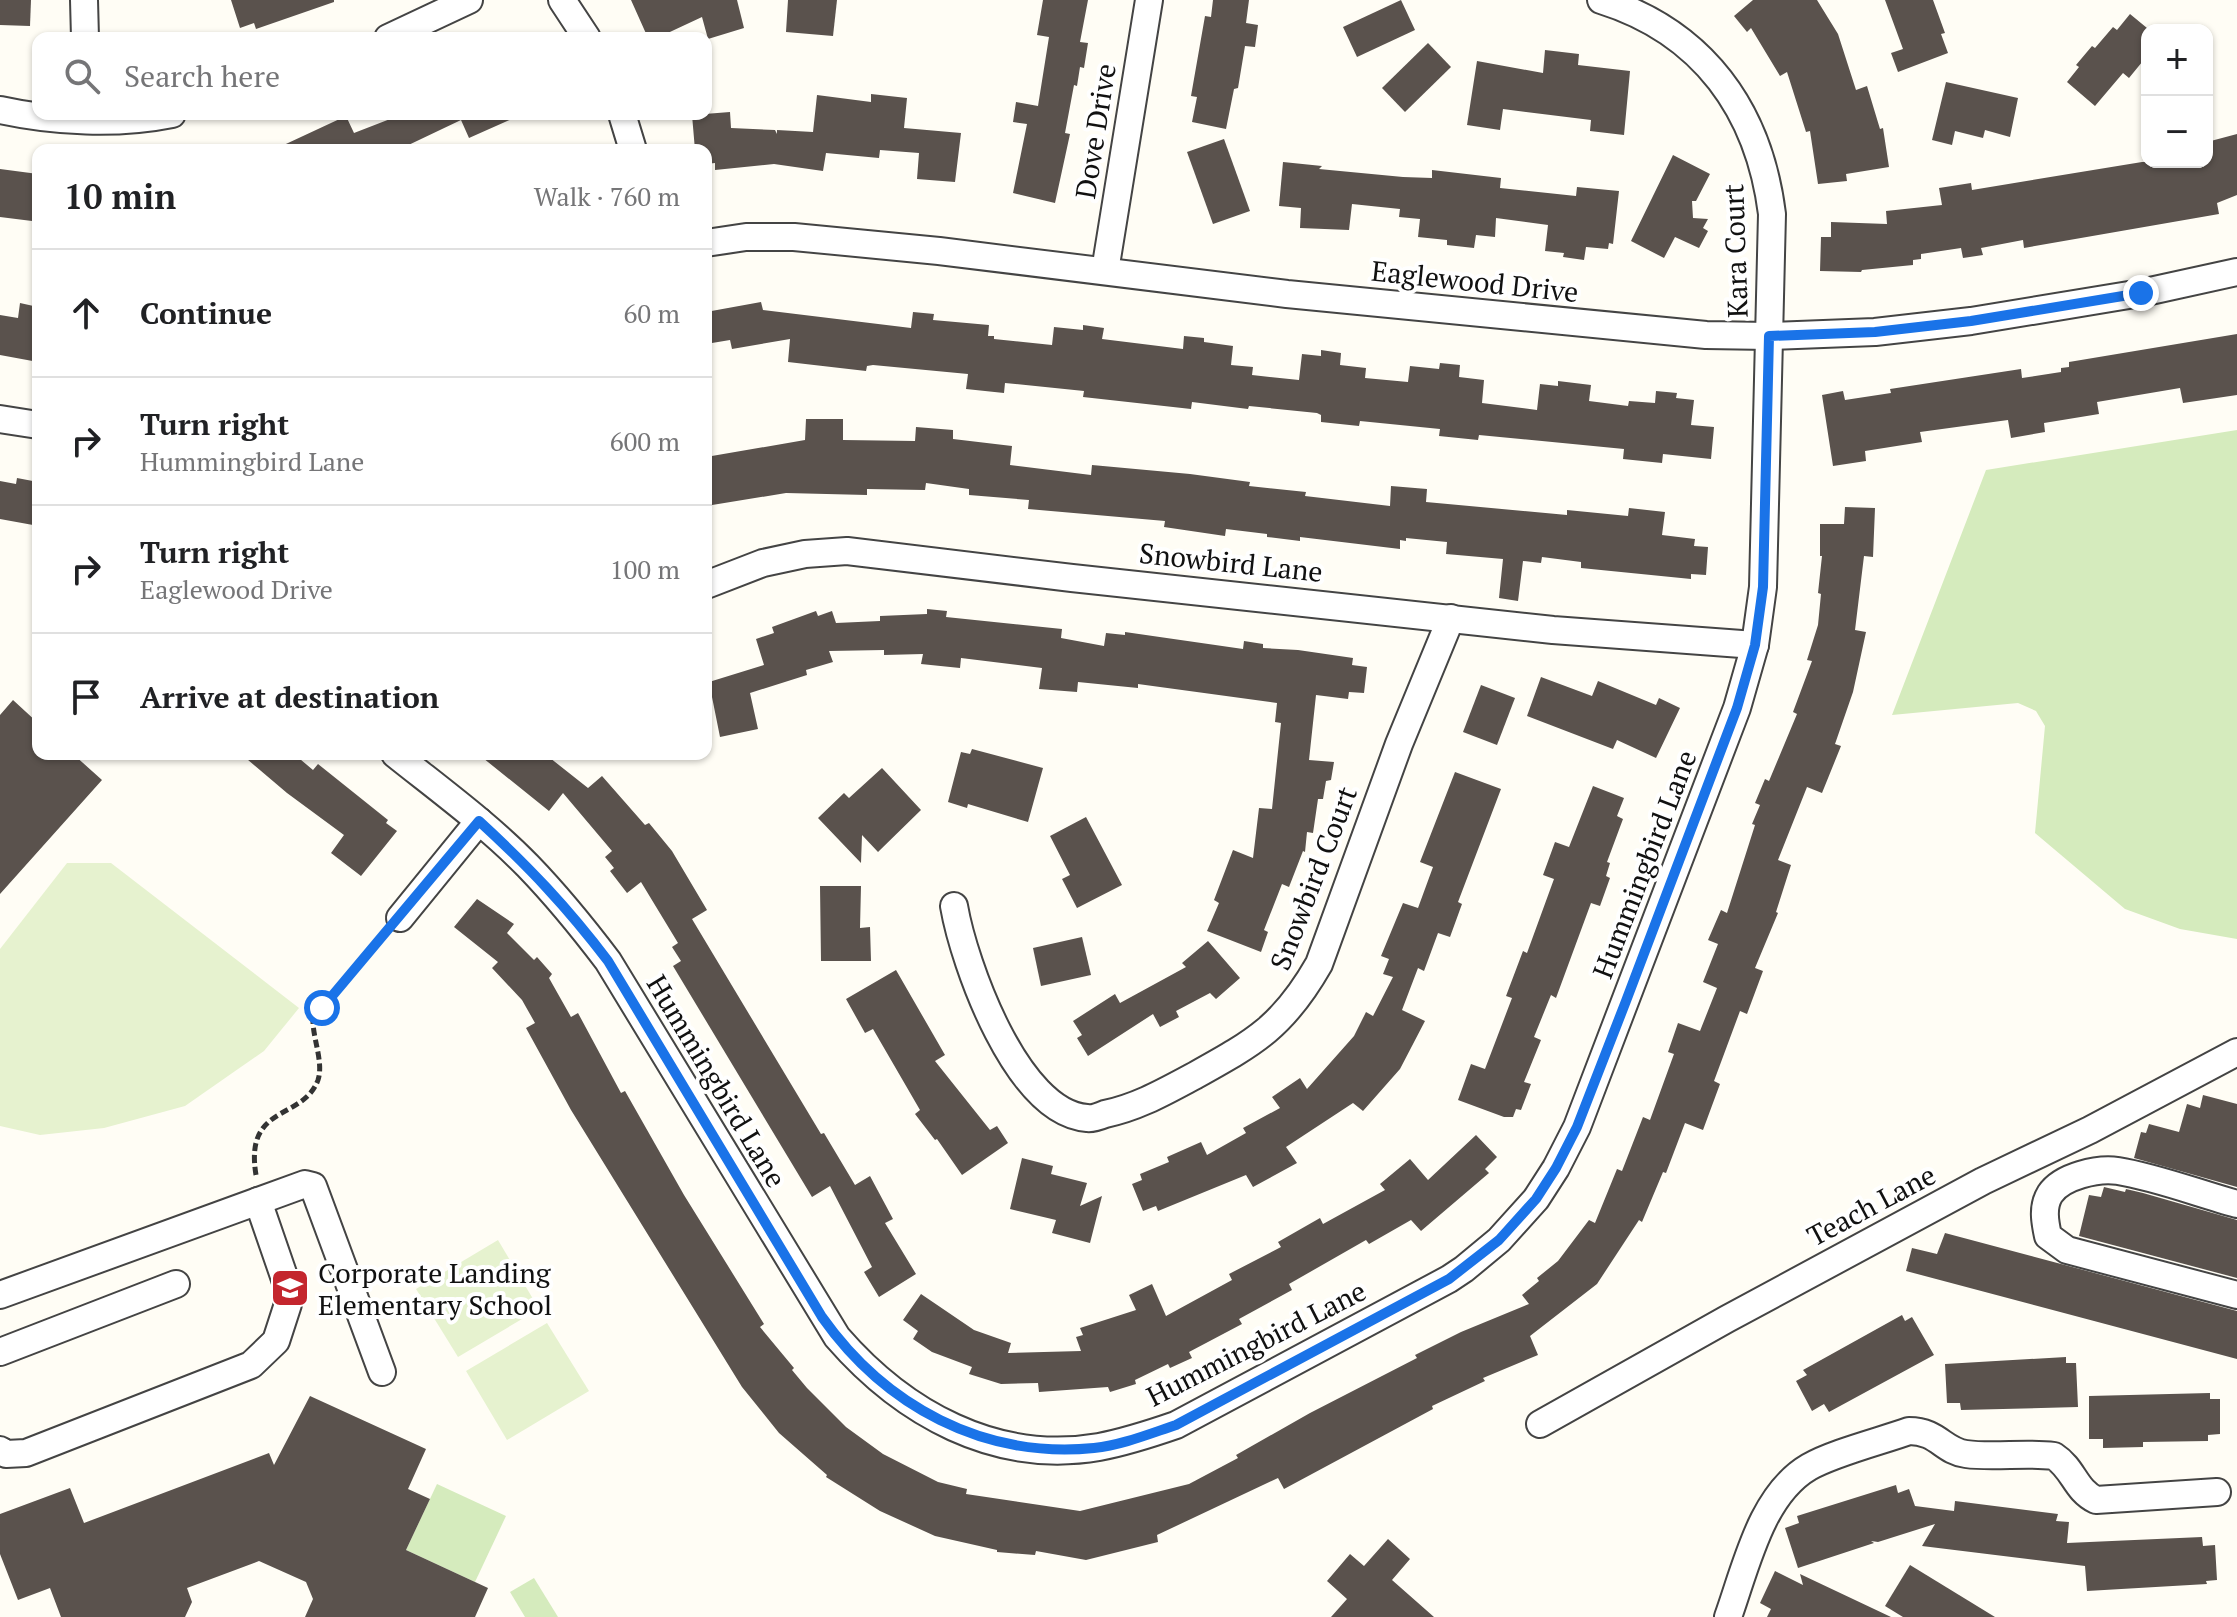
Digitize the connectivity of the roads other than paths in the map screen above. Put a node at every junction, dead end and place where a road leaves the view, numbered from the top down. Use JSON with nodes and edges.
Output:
{"nodes":[{"id":1,"x":84,"y":0,"type":"edge"},
{"id":2,"x":469,"y":0,"type":"edge"},
{"id":3,"x":562,"y":0,"type":"edge"},
{"id":4,"x":1149,"y":0,"type":"edge"},
{"id":5,"x":1601,"y":0,"type":"edge"},
{"id":6,"x":85,"y":32,"type":"edge"},
{"id":7,"x":401,"y":32,"type":"edge"},
{"id":8,"x":583,"y":32,"type":"edge"},
{"id":9,"x":0,"y":110,"type":"edge"},
{"id":10,"x":32,"y":115,"type":"edge"},
{"id":11,"x":624,"y":120,"type":"edge"},
{"id":12,"x":631,"y":144,"type":"edge"},
{"id":13,"x":712,"y":242,"type":"edge"},
{"id":14,"x":1105,"y":271,"type":"junction"},
{"id":15,"x":2237,"y":272,"type":"edge"},
{"id":16,"x":1769,"y":336,"type":"junction"},
{"id":17,"x":0,"y":419,"type":"edge"},
{"id":18,"x":32,"y":424,"type":"edge"},
{"id":19,"x":712,"y":583,"type":"edge"},
{"id":20,"x":1451,"y":618,"type":"junction"},
{"id":21,"x":1755,"y":645,"type":"junction"},
{"id":22,"x":403,"y":760,"type":"edge"},
{"id":23,"x":479,"y":821,"type":"junction"},
{"id":24,"x":954,"y":906,"type":"dead end"},
{"id":25,"x":400,"y":918,"type":"road end"},
{"id":26,"x":2237,"y":1052,"type":"edge"},
{"id":27,"x":263,"y":1199,"type":"junction"},
{"id":28,"x":2237,"y":1204,"type":"edge"},
{"id":29,"x":176,"y":1284,"type":"dead end"},
{"id":30,"x":0,"y":1295,"type":"edge"},
{"id":31,"x":2237,"y":1295,"type":"edge"},
{"id":32,"x":0,"y":1352,"type":"edge"},
{"id":33,"x":382,"y":1372,"type":"dead end"},
{"id":34,"x":1540,"y":1424,"type":"dead end"},
{"id":35,"x":0,"y":1450,"type":"edge"},
{"id":36,"x":2217,"y":1492,"type":"dead end"},
{"id":37,"x":1728,"y":1617,"type":"edge"}],
"edges":[{"from":1,"to":6,"type":"street"},
{"from":2,"to":7,"type":"street"},
{"from":3,"to":8,"type":"street"},
{"from":4,"to":14,"type":"street","name":"Dove Drive"},
{"from":5,"to":16,"type":"street","name":"Kara Court"},
{"from":9,"to":10,"type":"street"},
{"from":11,"to":12,"type":"street"},
{"from":13,"to":14,"type":"street","name":"Eaglewood Drive"},
{"from":14,"to":16,"type":"street","name":"Eaglewood Drive"},
{"from":15,"to":16,"type":"street","name":"Eaglewood Drive"},
{"from":16,"to":21,"type":"street","name":"Hummingbird Lane"},
{"from":17,"to":18,"type":"street"},
{"from":19,"to":20,"type":"street","name":"Snowbird Lane"},
{"from":20,"to":21,"type":"street","name":"Snowbird Lane"},
{"from":20,"to":24,"type":"street","name":"Snowbird Court"},
{"from":21,"to":23,"type":"street","name":"Hummingbird Lane"},
{"from":22,"to":23,"type":"street","name":"Hummingbird Lane"},
{"from":23,"to":25,"type":"street"},
{"from":26,"to":34,"type":"street","name":"Teach Lane"},
{"from":27,"to":30,"type":"street"},
{"from":27,"to":33,"type":"street"},
{"from":27,"to":35,"type":"street"},
{"from":28,"to":31,"type":"street"},
{"from":29,"to":32,"type":"street"},
{"from":36,"to":37,"type":"street"}]}
